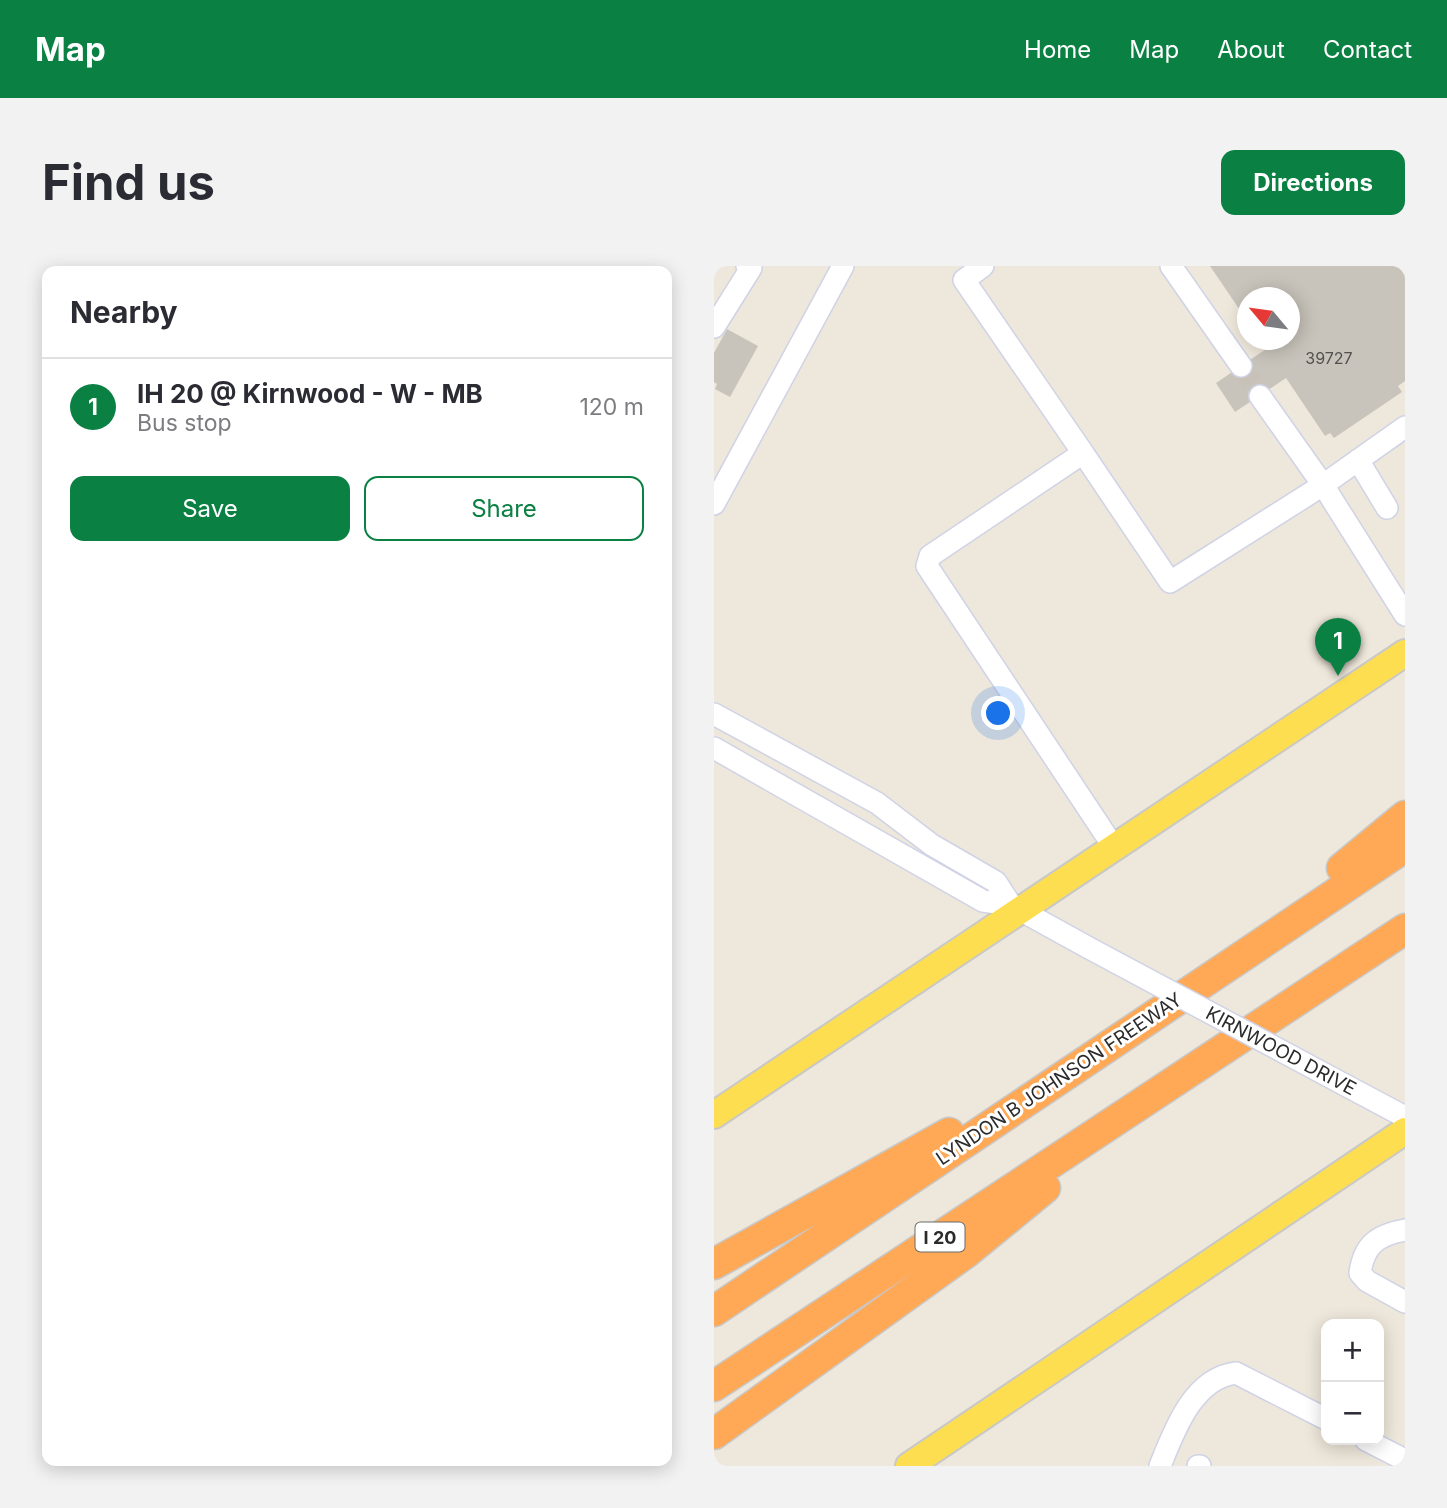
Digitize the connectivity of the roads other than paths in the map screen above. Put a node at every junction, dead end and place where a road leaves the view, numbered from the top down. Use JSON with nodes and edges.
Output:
{"nodes":[{"id":1,"x":843,"y":266,"type":"edge"},
{"id":2,"x":983,"y":266,"type":"edge"},
{"id":3,"x":1171,"y":266,"type":"edge"},
{"id":4,"x":749,"y":267,"type":"edge"},
{"id":5,"x":714,"y":327,"type":"edge"},
{"id":6,"x":1241,"y":366,"type":"tunnel mouth"},
{"id":7,"x":1260,"y":396,"type":"tunnel mouth"},
{"id":8,"x":1405,"y":427,"type":"edge"},
{"id":9,"x":1083,"y":453,"type":"junction"},
{"id":10,"x":1358,"y":460,"type":"junction"},
{"id":11,"x":1323,"y":485,"type":"junction"},
{"id":12,"x":714,"y":503,"type":"edge"},
{"id":13,"x":1387,"y":508,"type":"dead end"},
{"id":14,"x":1405,"y":615,"type":"edge"},
{"id":15,"x":1405,"y":653,"type":"edge"},
{"id":16,"x":714,"y":714,"type":"edge"},
{"id":17,"x":714,"y":748,"type":"edge"},
{"id":18,"x":1405,"y":816,"type":"edge"},
{"id":19,"x":1113,"y":846,"type":"junction"},
{"id":20,"x":1405,"y":846,"type":"edge"},
{"id":21,"x":1016,"y":908,"type":"junction"},
{"id":22,"x":1405,"y":929,"type":"edge"},
{"id":23,"x":1227,"y":965,"type":"junction"},
{"id":24,"x":1099,"y":1053,"type":"junction"},
{"id":25,"x":1167,"y":1089,"type":"junction"},
{"id":26,"x":714,"y":1115,"type":"edge"},
{"id":27,"x":1405,"y":1117,"type":"edge"},
{"id":28,"x":1405,"y":1131,"type":"edge"},
{"id":29,"x":1405,"y":1230,"type":"edge"},
{"id":30,"x":714,"y":1264,"type":"edge"},
{"id":31,"x":1405,"y":1302,"type":"edge"},
{"id":32,"x":714,"y":1311,"type":"edge"},
{"id":33,"x":714,"y":1386,"type":"edge"},
{"id":34,"x":1321,"y":1416,"type":"edge"},
{"id":35,"x":714,"y":1434,"type":"edge"},
{"id":36,"x":1376,"y":1445,"type":"edge"},
{"id":37,"x":1405,"y":1460,"type":"edge"},
{"id":38,"x":909,"y":1466,"type":"edge"},
{"id":39,"x":1160,"y":1466,"type":"edge"}],
"edges":[{"from":1,"to":12,"type":"street"},
{"from":2,"to":9,"type":"street"},
{"from":3,"to":6,"type":"street"},
{"from":4,"to":5,"type":"street"},
{"from":7,"to":11,"type":"street"},
{"from":8,"to":10,"type":"street"},
{"from":9,"to":11,"type":"street"},
{"from":9,"to":19,"type":"street"},
{"from":10,"to":11,"type":"street"},
{"from":10,"to":13,"type":"street"},
{"from":11,"to":14,"type":"street"},
{"from":15,"to":19,"type":"main road"},
{"from":16,"to":21,"type":"street","name":"KIRNWOOD DRIVE"},
{"from":17,"to":21,"type":"street","name":"KIRNWOOD DRIVE"},
{"from":18,"to":23,"type":"highway"},
{"from":19,"to":21,"type":"main road"},
{"from":20,"to":23,"type":"highway","name":"LYNDON B JOHNSON FREEWAY"},
{"from":21,"to":26,"type":"main road"},
{"from":21,"to":27,"type":"street","name":"KIRNWOOD DRIVE","bridge":true},
{"from":22,"to":25,"type":"highway","number":"I 20"},
{"from":23,"to":24,"type":"highway","name":"LYNDON B JOHNSON FREEWAY"},
{"from":24,"to":30,"type":"highway"},
{"from":24,"to":32,"type":"highway","name":"LYNDON B JOHNSON FREEWAY"},
{"from":25,"to":33,"type":"highway","number":"I 20"},
{"from":25,"to":35,"type":"highway"},
{"from":28,"to":38,"type":"main road"},
{"from":29,"to":31,"type":"street"},
{"from":34,"to":39,"type":"street"},
{"from":36,"to":37,"type":"street"}]}
